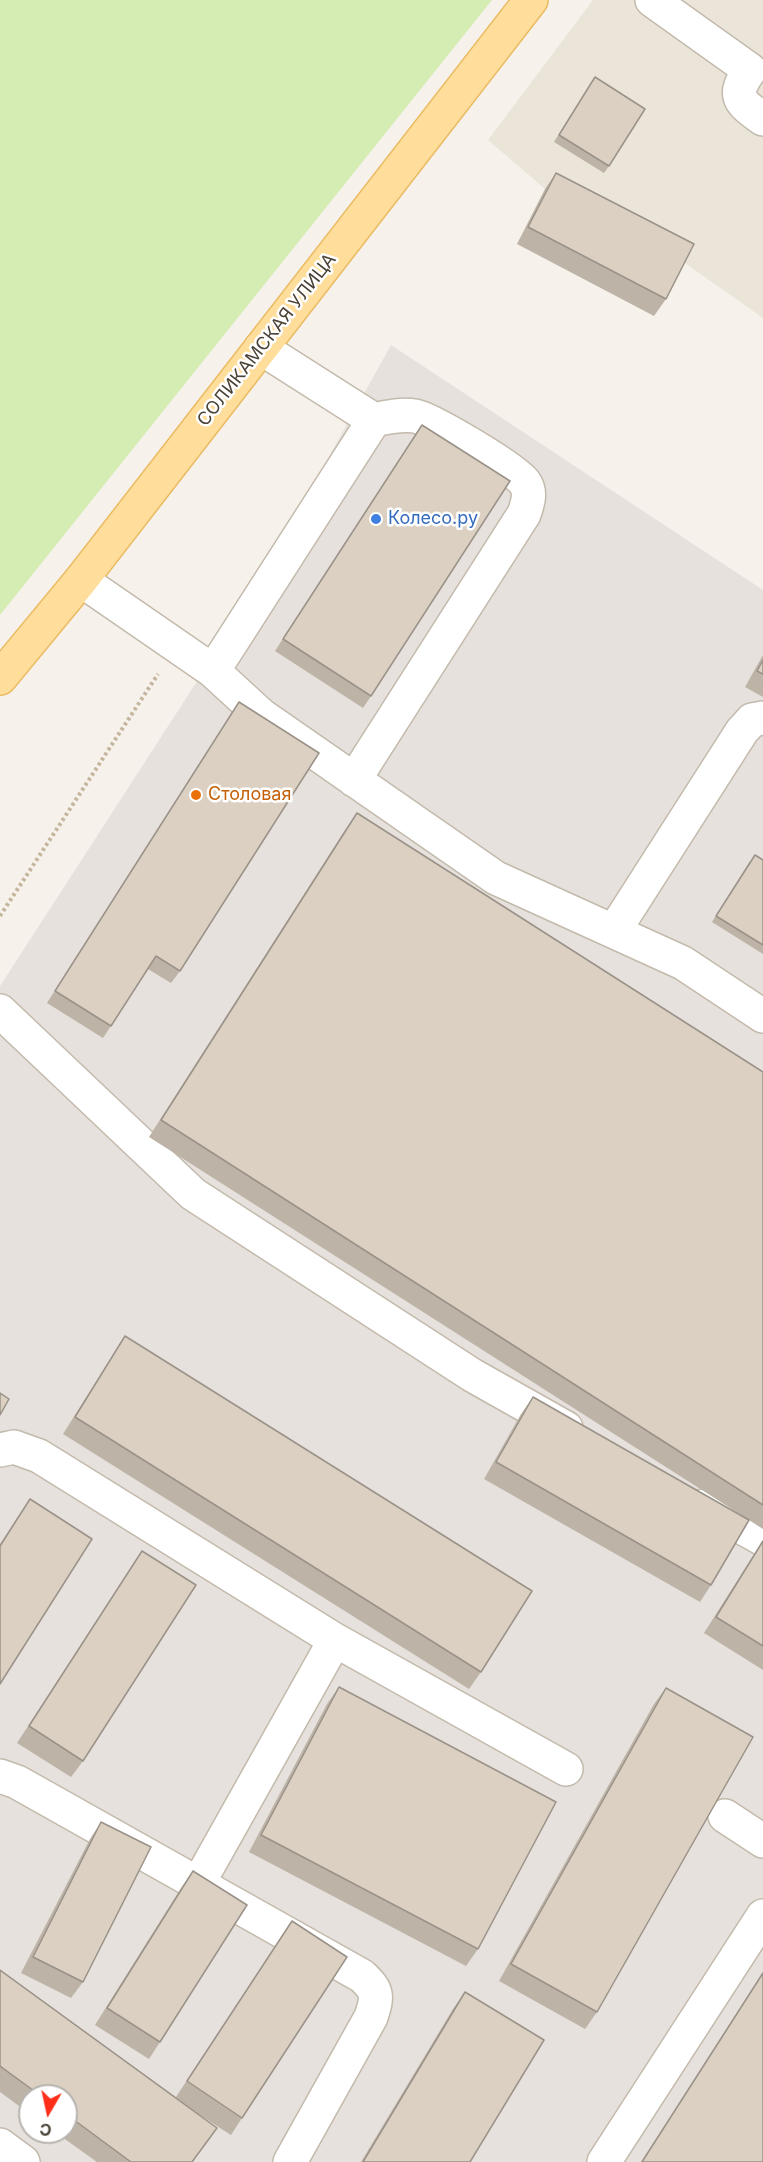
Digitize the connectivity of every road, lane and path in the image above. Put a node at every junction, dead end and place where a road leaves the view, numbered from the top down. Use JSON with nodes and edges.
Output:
{"nodes":[{"id":1,"x":531,"y":0,"type":"edge"},
{"id":2,"x":652,"y":0,"type":"edge"},
{"id":3,"x":757,"y":61,"type":"edge"},
{"id":4,"x":763,"y":119,"type":"edge"},
{"id":5,"x":261,"y":348,"type":"junction"},
{"id":6,"x":374,"y":420,"type":"junction"},
{"id":7,"x":81,"y":580,"type":"junction"},
{"id":8,"x":176,"y":646,"type":"junction"},
{"id":9,"x":213,"y":671,"type":"junction"},
{"id":10,"x":0,"y":678,"type":"edge"},
{"id":11,"x":763,"y":718,"type":"edge"},
{"id":12,"x":354,"y":780,"type":"junction"},
{"id":13,"x":0,"y":916,"type":"edge"},
{"id":14,"x":614,"y":931,"type":"junction"},
{"id":15,"x":0,"y":1011,"type":"edge"},
{"id":16,"x":763,"y":1016,"type":"edge"},
{"id":17,"x":595,"y":1445,"type":"edge"},
{"id":18,"x":0,"y":1450,"type":"edge"},
{"id":19,"x":678,"y":1491,"type":"edge"},
{"id":20,"x":763,"y":1539,"type":"edge"},
{"id":21,"x":335,"y":1640,"type":"junction"},
{"id":22,"x":311,"y":1682,"type":"junction"},
{"id":23,"x":342,"y":1699,"type":"edge"},
{"id":24,"x":566,"y":1769,"type":"dead end"},
{"id":25,"x":0,"y":1776,"type":"edge"},
{"id":26,"x":725,"y":1816,"type":"dead end"},
{"id":27,"x":763,"y":1841,"type":"edge"},
{"id":28,"x":198,"y":1884,"type":"junction"},
{"id":29,"x":763,"y":1916,"type":"edge"},
{"id":30,"x":0,"y":2145,"type":"edge"},
{"id":31,"x":23,"y":2162,"type":"edge"},
{"id":32,"x":290,"y":2162,"type":"edge"},
{"id":33,"x":604,"y":2162,"type":"edge"}],
"edges":[{"from":1,"to":5,"type":"main road","name":"СОЛИКАМСКАЯ УЛИЦА"},
{"from":2,"to":3,"type":"lane"},
{"from":3,"to":4,"type":"lane"},
{"from":5,"to":6,"type":"lane"},
{"from":5,"to":7,"type":"main road","name":"СОЛИКАМСКАЯ УЛИЦА"},
{"from":6,"to":9,"type":"lane"},
{"from":6,"to":12,"type":"lane"},
{"from":7,"to":8,"type":"lane"},
{"from":7,"to":10,"type":"main road","name":"СОЛИКАМСКАЯ УЛИЦА"},
{"from":8,"to":9,"type":"lane"},
{"from":8,"to":13,"type":"path"},
{"from":9,"to":12,"type":"lane"},
{"from":11,"to":14,"type":"lane"},
{"from":12,"to":14,"type":"lane"},
{"from":14,"to":16,"type":"lane"},
{"from":15,"to":17,"type":"lane"},
{"from":18,"to":21,"type":"lane"},
{"from":19,"to":20,"type":"lane"},
{"from":21,"to":22,"type":"lane"},
{"from":21,"to":24,"type":"lane"},
{"from":22,"to":23,"type":"lane"},
{"from":22,"to":28,"type":"lane"},
{"from":25,"to":28,"type":"lane"},
{"from":26,"to":27,"type":"lane"},
{"from":28,"to":32,"type":"lane"},
{"from":29,"to":33,"type":"lane"},
{"from":30,"to":31,"type":"lane"}]}
